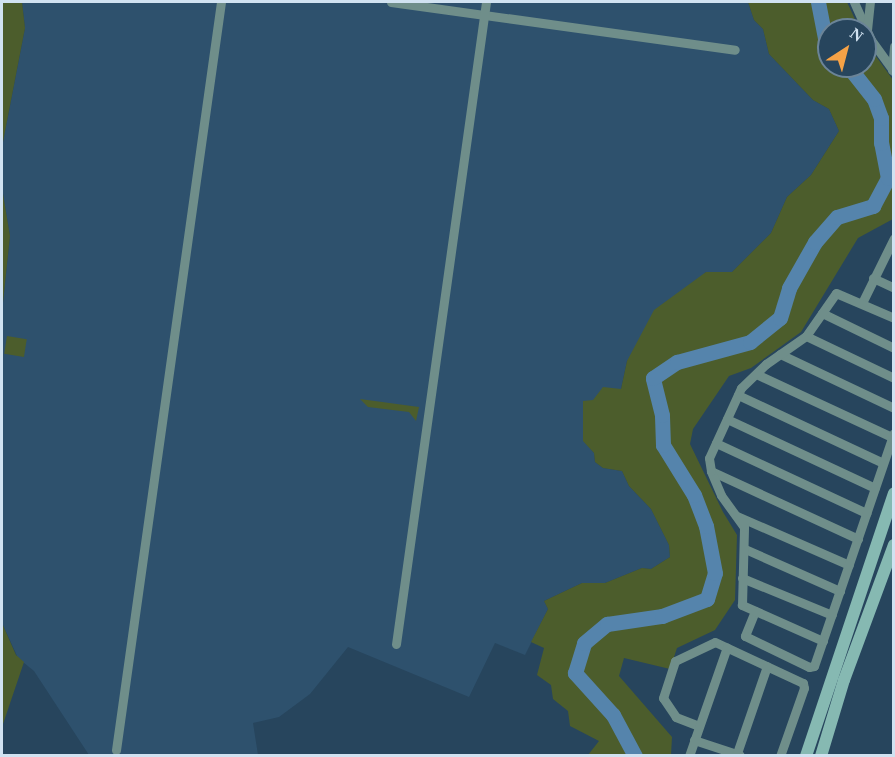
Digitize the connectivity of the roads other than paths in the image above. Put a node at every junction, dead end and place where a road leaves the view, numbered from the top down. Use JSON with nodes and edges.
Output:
{"nodes":[{"id":1,"x":221,"y":2,"type":"edge"},
{"id":2,"x":391,"y":2,"type":"edge"},
{"id":3,"x":486,"y":2,"type":"edge"},
{"id":4,"x":854,"y":2,"type":"edge"},
{"id":5,"x":870,"y":2,"type":"edge"},
{"id":6,"x":484,"y":14,"type":"junction"},
{"id":7,"x":861,"y":18,"type":"edge"},
{"id":8,"x":868,"y":18,"type":"edge"},
{"id":9,"x":877,"y":46,"type":"edge"},
{"id":10,"x":894,"y":46,"type":"edge"},
{"id":11,"x":735,"y":50,"type":"dead end"},
{"id":12,"x":893,"y":71,"type":"edge"},
{"id":13,"x":894,"y":238,"type":"edge"},
{"id":14,"x":889,"y":257,"type":"edge"},
{"id":15,"x":873,"y":278,"type":"junction"},
{"id":16,"x":894,"y":288,"type":"edge"},
{"id":17,"x":862,"y":303,"type":"junction"},
{"id":18,"x":822,"y":313,"type":"junction"},
{"id":19,"x":894,"y":318,"type":"edge"},
{"id":20,"x":806,"y":336,"type":"junction"},
{"id":21,"x":894,"y":348,"type":"edge"},
{"id":22,"x":780,"y":354,"type":"junction"},
{"id":23,"x":756,"y":374,"type":"junction"},
{"id":24,"x":894,"y":378,"type":"edge"},
{"id":25,"x":738,"y":395,"type":"junction"},
{"id":26,"x":894,"y":408,"type":"edge"},
{"id":27,"x":727,"y":419,"type":"junction"},
{"id":28,"x":893,"y":435,"type":"edge"},
{"id":29,"x":716,"y":443,"type":"junction"},
{"id":30,"x":883,"y":463,"type":"junction"},
{"id":31,"x":711,"y":471,"type":"junction"},
{"id":32,"x":875,"y":488,"type":"junction"},
{"id":33,"x":894,"y":493,"type":"edge"},
{"id":34,"x":866,"y":513,"type":"junction"},
{"id":35,"x":735,"y":515,"type":"junction"},
{"id":36,"x":858,"y":539,"type":"junction"},
{"id":37,"x":894,"y":545,"type":"edge"},
{"id":38,"x":745,"y":549,"type":"junction"},
{"id":39,"x":849,"y":565,"type":"junction"},
{"id":40,"x":742,"y":578,"type":"junction"},
{"id":41,"x":840,"y":591,"type":"junction"},
{"id":42,"x":755,"y":611,"type":"junction"},
{"id":43,"x":832,"y":615,"type":"junction"},
{"id":44,"x":823,"y":641,"type":"junction"},
{"id":45,"x":396,"y":644,"type":"dead end"},
{"id":46,"x":727,"y":647,"type":"junction"},
{"id":47,"x":767,"y":666,"type":"junction"},
{"id":48,"x":699,"y":726,"type":"junction"},
{"id":49,"x":694,"y":740,"type":"junction"},
{"id":50,"x":116,"y":750,"type":"dead end"},
{"id":51,"x":738,"y":755,"type":"edge"},
{"id":52,"x":689,"y":756,"type":"edge"},
{"id":53,"x":780,"y":756,"type":"edge"},
{"id":54,"x":806,"y":756,"type":"edge"},
{"id":55,"x":821,"y":756,"type":"edge"}],
"edges":[{"from":1,"to":50,"type":"street"},
{"from":2,"to":6,"type":"street"},
{"from":3,"to":6,"type":"street"},
{"from":4,"to":7,"type":"street"},
{"from":5,"to":8,"type":"street"},
{"from":6,"to":11,"type":"street"},
{"from":6,"to":45,"type":"street"},
{"from":9,"to":12,"type":"street"},
{"from":10,"to":12,"type":"street"},
{"from":13,"to":14,"type":"street"},
{"from":14,"to":15,"type":"street"},
{"from":15,"to":16,"type":"street"},
{"from":15,"to":17,"type":"street"},
{"from":17,"to":18,"type":"street"},
{"from":17,"to":19,"type":"street"},
{"from":18,"to":20,"type":"street"},
{"from":18,"to":21,"type":"street"},
{"from":20,"to":22,"type":"street"},
{"from":20,"to":24,"type":"street"},
{"from":22,"to":23,"type":"street"},
{"from":22,"to":26,"type":"street"},
{"from":23,"to":25,"type":"street"},
{"from":23,"to":28,"type":"street"},
{"from":25,"to":27,"type":"street"},
{"from":25,"to":30,"type":"street"},
{"from":27,"to":29,"type":"street"},
{"from":27,"to":32,"type":"street"},
{"from":28,"to":30,"type":"street"},
{"from":29,"to":31,"type":"street"},
{"from":29,"to":34,"type":"street"},
{"from":30,"to":32,"type":"street"},
{"from":31,"to":35,"type":"street"},
{"from":31,"to":36,"type":"street"},
{"from":32,"to":34,"type":"street"},
{"from":33,"to":54,"type":"street"},
{"from":34,"to":36,"type":"street"},
{"from":35,"to":38,"type":"street"},
{"from":35,"to":39,"type":"street"},
{"from":36,"to":39,"type":"street"},
{"from":37,"to":55,"type":"street"},
{"from":38,"to":40,"type":"street"},
{"from":38,"to":41,"type":"street"},
{"from":39,"to":41,"type":"street"},
{"from":40,"to":42,"type":"street"},
{"from":40,"to":43,"type":"street"},
{"from":41,"to":43,"type":"street"},
{"from":42,"to":44,"type":"street"},
{"from":42,"to":44,"type":"street"},
{"from":43,"to":44,"type":"street"},
{"from":46,"to":47,"type":"street"},
{"from":46,"to":48,"type":"street"},
{"from":46,"to":48,"type":"street"},
{"from":47,"to":51,"type":"street"},
{"from":47,"to":53,"type":"street"},
{"from":48,"to":49,"type":"street"},
{"from":49,"to":51,"type":"street"},
{"from":49,"to":52,"type":"street"}]}
